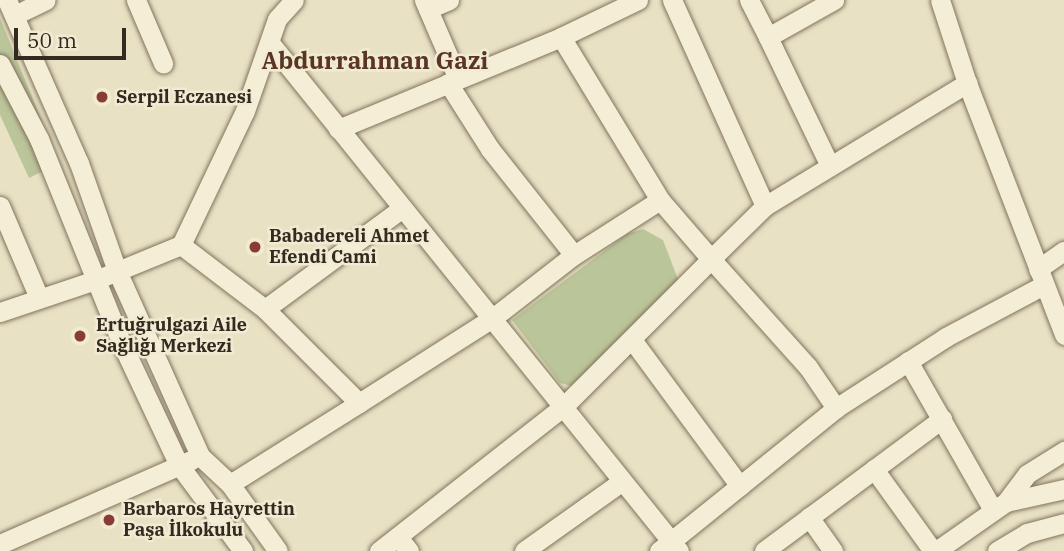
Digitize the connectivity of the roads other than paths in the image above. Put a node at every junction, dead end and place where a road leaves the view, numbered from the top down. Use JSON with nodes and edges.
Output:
{"nodes":[{"id":1,"x":46,"y":0,"type":"edge"},
{"id":2,"x":136,"y":0,"type":"edge"},
{"id":3,"x":449,"y":0,"type":"edge"},
{"id":4,"x":638,"y":0,"type":"edge"},
{"id":5,"x":672,"y":0,"type":"edge"},
{"id":6,"x":749,"y":0,"type":"edge"},
{"id":7,"x":834,"y":0,"type":"edge"},
{"id":8,"x":940,"y":0,"type":"edge"},
{"id":9,"x":292,"y":1,"type":"edge"},
{"id":10,"x":426,"y":4,"type":"edge"},
{"id":11,"x":11,"y":7,"type":"edge"},
{"id":12,"x":561,"y":37,"type":"junction"},
{"id":13,"x":768,"y":37,"type":"junction"},
{"id":14,"x":270,"y":43,"type":"junction"},
{"id":15,"x":163,"y":63,"type":"dead end"},
{"id":16,"x":0,"y":64,"type":"edge"},
{"id":17,"x":453,"y":81,"type":"junction"},
{"id":18,"x":967,"y":83,"type":"junction"},
{"id":19,"x":338,"y":129,"type":"junction"},
{"id":20,"x":831,"y":166,"type":"junction"},
{"id":21,"x":660,"y":200,"type":"junction"},
{"id":22,"x":0,"y":206,"type":"edge"},
{"id":23,"x":765,"y":206,"type":"junction"},
{"id":24,"x":401,"y":209,"type":"junction"},
{"id":25,"x":181,"y":245,"type":"junction"},
{"id":26,"x":1064,"y":251,"type":"edge"},
{"id":27,"x":574,"y":254,"type":"junction"},
{"id":28,"x":711,"y":259,"type":"junction"},
{"id":29,"x":117,"y":271,"type":"junction"},
{"id":30,"x":1041,"y":277,"type":"junction"},
{"id":31,"x":99,"y":279,"type":"junction"},
{"id":32,"x":39,"y":299,"type":"junction"},
{"id":33,"x":265,"y":309,"type":"junction"},
{"id":34,"x":0,"y":312,"type":"edge"},
{"id":35,"x":494,"y":317,"type":"junction"},
{"id":36,"x":1064,"y":335,"type":"edge"},
{"id":37,"x":633,"y":341,"type":"junction"},
{"id":38,"x":908,"y":361,"type":"junction"},
{"id":39,"x":359,"y":403,"type":"junction"},
{"id":40,"x":564,"y":407,"type":"junction"},
{"id":41,"x":836,"y":408,"type":"junction"},
{"id":42,"x":942,"y":419,"type":"junction"},
{"id":43,"x":1064,"y":451,"type":"edge"},
{"id":44,"x":200,"y":456,"type":"junction"},
{"id":45,"x":179,"y":465,"type":"junction"},
{"id":46,"x":874,"y":469,"type":"junction"},
{"id":47,"x":621,"y":482,"type":"junction"},
{"id":48,"x":230,"y":484,"type":"junction"},
{"id":49,"x":740,"y":486,"type":"junction"},
{"id":50,"x":1064,"y":489,"type":"edge"},
{"id":51,"x":999,"y":506,"type":"junction"},
{"id":52,"x":809,"y":516,"type":"junction"},
{"id":53,"x":1062,"y":525,"type":"edge"},
{"id":54,"x":0,"y":544,"type":"edge"},
{"id":55,"x":404,"y":544,"type":"edge"},
{"id":56,"x":670,"y":548,"type":"edge"},
{"id":57,"x":243,"y":551,"type":"edge"},
{"id":58,"x":278,"y":551,"type":"edge"},
{"id":59,"x":379,"y":551,"type":"edge"},
{"id":60,"x":524,"y":551,"type":"edge"},
{"id":61,"x":765,"y":551,"type":"edge"},
{"id":62,"x":833,"y":551,"type":"edge"},
{"id":63,"x":934,"y":551,"type":"edge"},
{"id":64,"x":997,"y":551,"type":"edge"}],
"edges":[{"from":1,"to":11,"type":"street"},
{"from":2,"to":15,"type":"street"},
{"from":3,"to":10,"type":"street"},
{"from":4,"to":12,"type":"street"},
{"from":5,"to":23,"type":"street"},
{"from":6,"to":13,"type":"street"},
{"from":7,"to":13,"type":"street"},
{"from":8,"to":18,"type":"street"},
{"from":9,"to":14,"type":"street"},
{"from":10,"to":17,"type":"street"},
{"from":11,"to":29,"type":"street"},
{"from":12,"to":17,"type":"street"},
{"from":12,"to":21,"type":"street"},
{"from":13,"to":20,"type":"street"},
{"from":14,"to":19,"type":"street"},
{"from":14,"to":25,"type":"street"},
{"from":16,"to":31,"type":"street"},
{"from":17,"to":19,"type":"street"},
{"from":17,"to":27,"type":"street"},
{"from":18,"to":20,"type":"street"},
{"from":18,"to":30,"type":"street"},
{"from":19,"to":24,"type":"street"},
{"from":20,"to":23,"type":"street"},
{"from":21,"to":27,"type":"street"},
{"from":21,"to":28,"type":"street"},
{"from":22,"to":32,"type":"street"},
{"from":23,"to":28,"type":"street"},
{"from":24,"to":33,"type":"street"},
{"from":24,"to":35,"type":"street"},
{"from":25,"to":29,"type":"street"},
{"from":25,"to":33,"type":"street"},
{"from":26,"to":30,"type":"street"},
{"from":27,"to":35,"type":"street"},
{"from":28,"to":37,"type":"street"},
{"from":28,"to":41,"type":"street"},
{"from":29,"to":31,"type":"street"},
{"from":29,"to":44,"type":"street"},
{"from":30,"to":36,"type":"street"},
{"from":30,"to":38,"type":"street"},
{"from":31,"to":32,"type":"street"},
{"from":31,"to":45,"type":"street"},
{"from":32,"to":34,"type":"street"},
{"from":33,"to":39,"type":"street"},
{"from":35,"to":39,"type":"street"},
{"from":35,"to":40,"type":"street"},
{"from":37,"to":40,"type":"street"},
{"from":37,"to":49,"type":"street"},
{"from":38,"to":41,"type":"street"},
{"from":38,"to":42,"type":"street"},
{"from":39,"to":48,"type":"street"},
{"from":40,"to":47,"type":"street"},
{"from":40,"to":55,"type":"street"},
{"from":41,"to":49,"type":"street"},
{"from":42,"to":46,"type":"street"},
{"from":42,"to":51,"type":"street"},
{"from":43,"to":51,"type":"street"},
{"from":44,"to":45,"type":"street"},
{"from":44,"to":48,"type":"street"},
{"from":45,"to":54,"type":"street"},
{"from":45,"to":57,"type":"street"},
{"from":46,"to":52,"type":"street"},
{"from":46,"to":63,"type":"street"},
{"from":47,"to":56,"type":"street"},
{"from":47,"to":60,"type":"street"},
{"from":48,"to":58,"type":"street"},
{"from":49,"to":56,"type":"street"},
{"from":50,"to":51,"type":"street"},
{"from":51,"to":63,"type":"street"},
{"from":52,"to":61,"type":"street"},
{"from":52,"to":62,"type":"street"},
{"from":53,"to":64,"type":"street"},
{"from":55,"to":59,"type":"street"}]}
